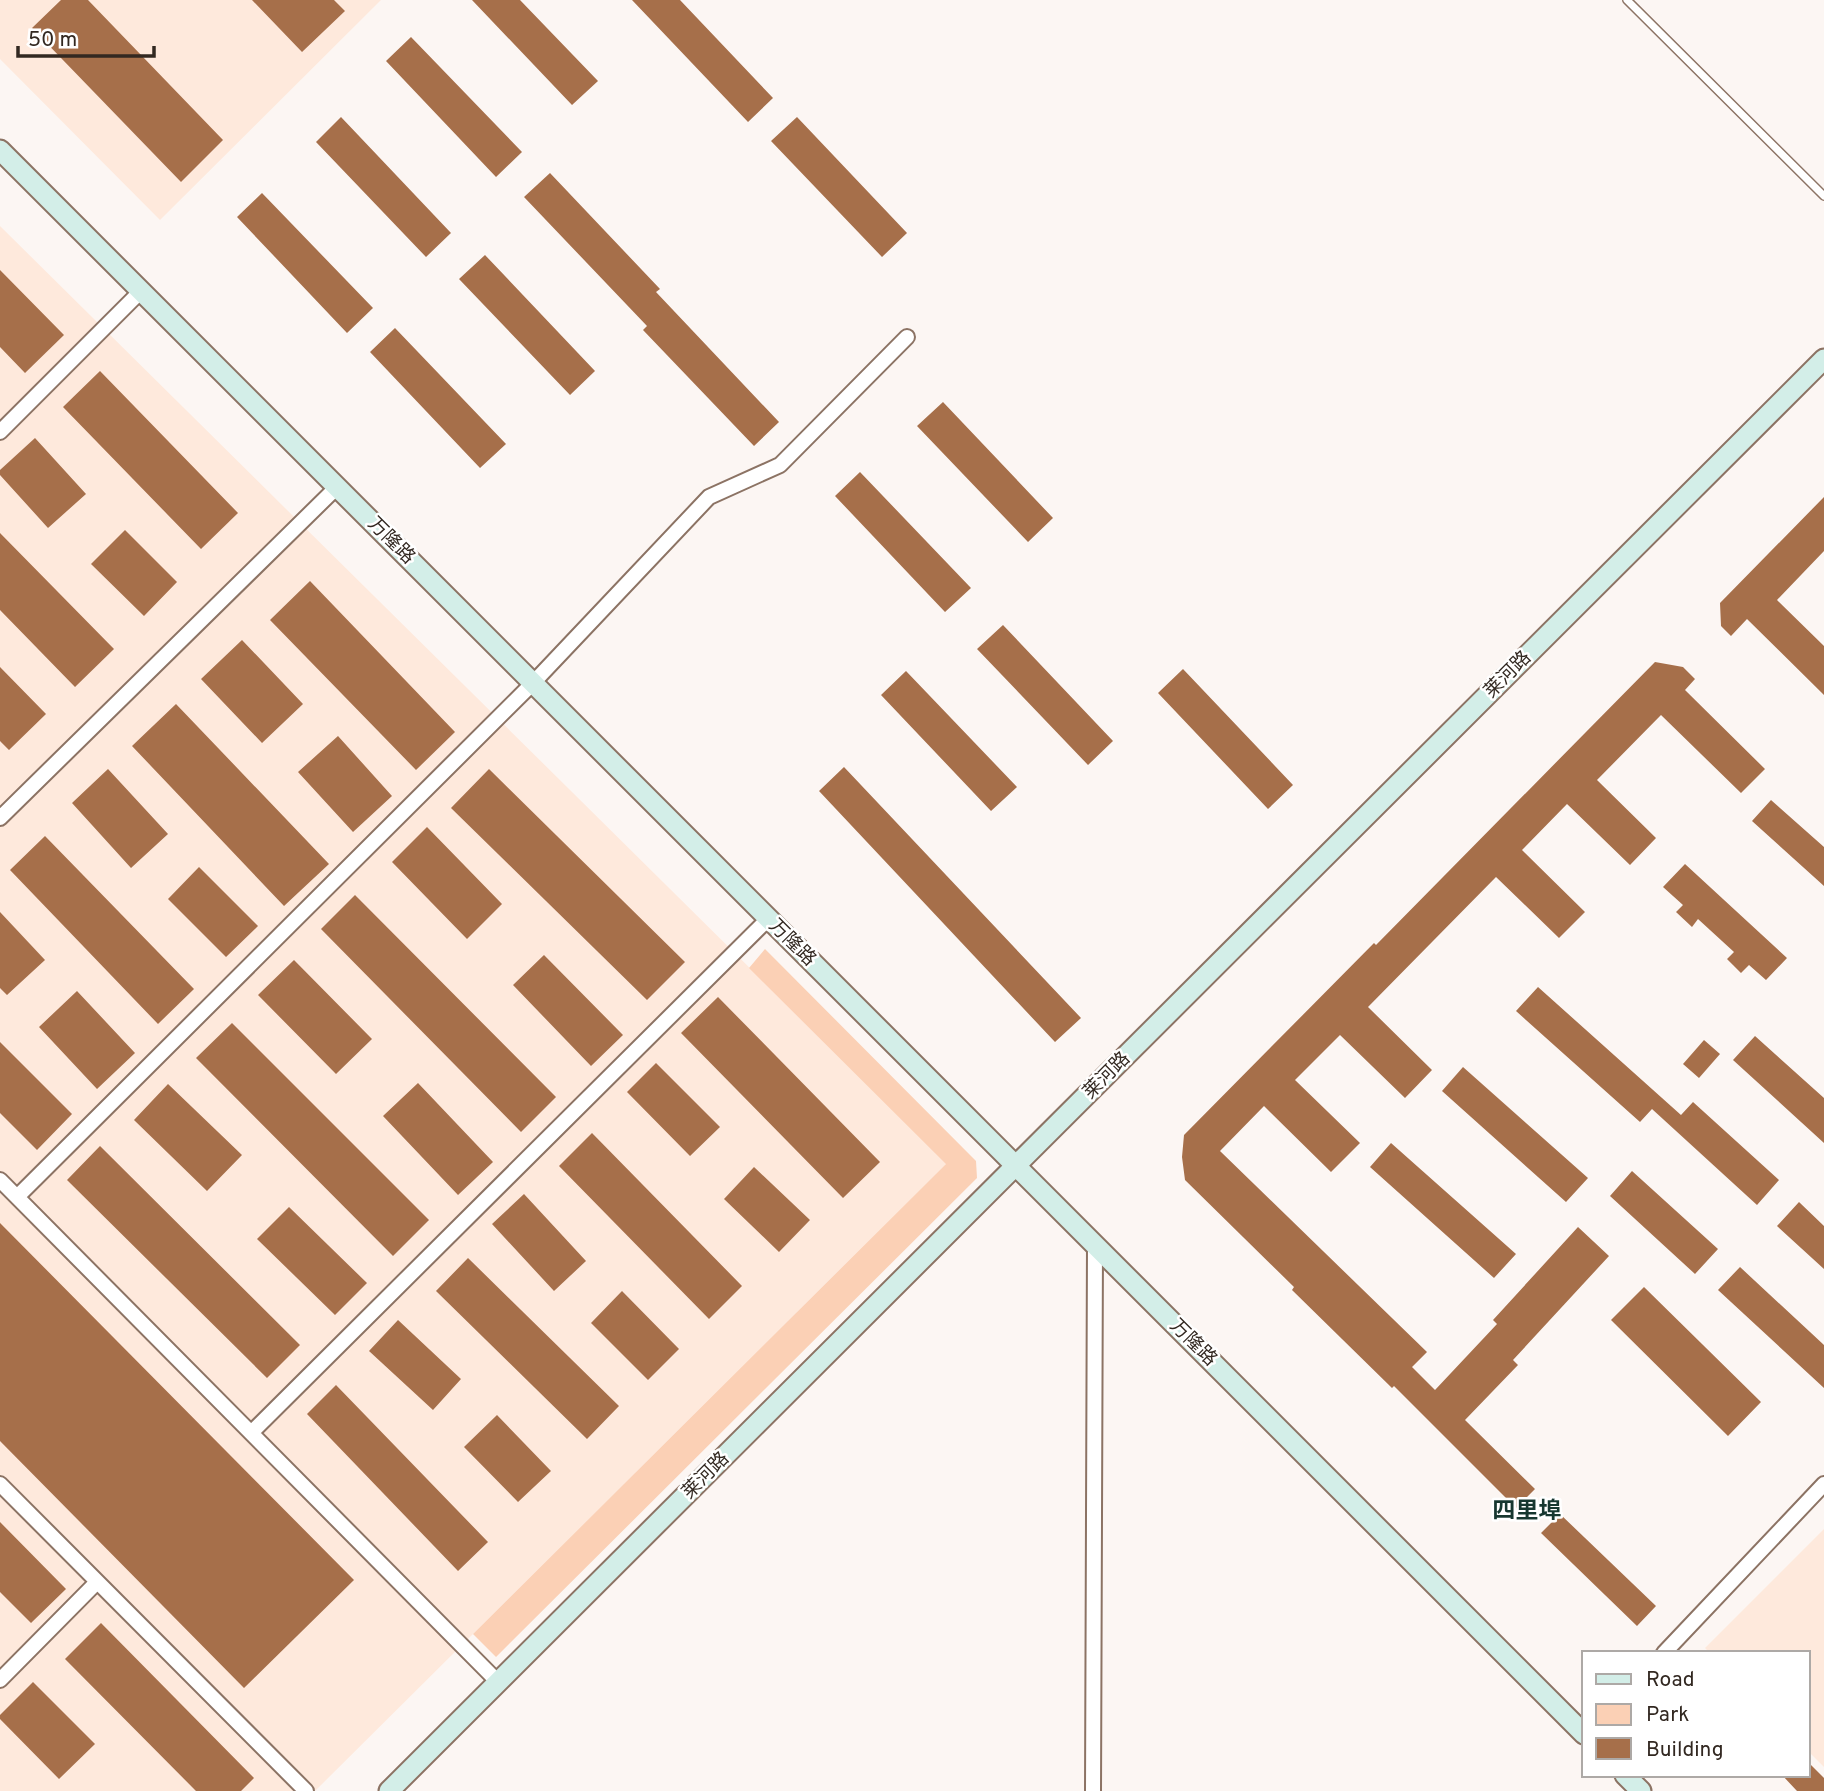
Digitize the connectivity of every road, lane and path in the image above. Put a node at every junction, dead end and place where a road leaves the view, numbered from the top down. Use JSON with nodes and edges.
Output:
{"nodes":[{"id":1,"x":1627,"y":0,"type":"edge"},
{"id":2,"x":0,"y":150,"type":"edge"},
{"id":3,"x":1824,"y":196,"type":"edge"},
{"id":4,"x":141,"y":292,"type":"junction"},
{"id":5,"x":907,"y":337,"type":"dead end"},
{"id":6,"x":1824,"y":359,"type":"edge"},
{"id":7,"x":0,"y":432,"type":"edge"},
{"id":8,"x":337,"y":487,"type":"junction"},
{"id":9,"x":533,"y":683,"type":"junction"},
{"id":10,"x":0,"y":818,"type":"edge"},
{"id":11,"x":768,"y":919,"type":"junction"},
{"id":12,"x":1016,"y":1167,"type":"junction"},
{"id":13,"x":0,"y":1180,"type":"edge"},
{"id":14,"x":18,"y":1197,"type":"junction"},
{"id":15,"x":1095,"y":1246,"type":"junction"},
{"id":16,"x":251,"y":1433,"type":"junction"},
{"id":17,"x":0,"y":1484,"type":"edge"},
{"id":18,"x":1824,"y":1484,"type":"edge"},
{"id":19,"x":97,"y":1582,"type":"junction"},
{"id":20,"x":1666,"y":1651,"type":"edge"},
{"id":21,"x":0,"y":1680,"type":"edge"},
{"id":22,"x":498,"y":1682,"type":"junction"},
{"id":23,"x":1582,"y":1732,"type":"edge"},
{"id":24,"x":1627,"y":1777,"type":"edge"},
{"id":25,"x":306,"y":1791,"type":"edge"},
{"id":26,"x":389,"y":1791,"type":"edge"},
{"id":27,"x":1093,"y":1791,"type":"edge"},
{"id":28,"x":1641,"y":1791,"type":"edge"}],
"edges":[{"from":1,"to":3,"type":"lane"},
{"from":2,"to":4,"type":"street","name":"万隆路"},
{"from":4,"to":7,"type":"street"},
{"from":4,"to":8,"type":"street","name":"万隆路"},
{"from":5,"to":9,"type":"street"},
{"from":6,"to":12,"type":"street","name":"莱河路"},
{"from":8,"to":9,"type":"street","name":"万隆路"},
{"from":8,"to":10,"type":"street"},
{"from":9,"to":11,"type":"street","name":"万隆路"},
{"from":9,"to":14,"type":"street"},
{"from":11,"to":12,"type":"street","name":"万隆路"},
{"from":11,"to":16,"type":"street"},
{"from":12,"to":15,"type":"street","name":"万隆路"},
{"from":12,"to":22,"type":"street","name":"莱河路"},
{"from":13,"to":14,"type":"street"},
{"from":14,"to":16,"type":"street"},
{"from":15,"to":23,"type":"street","name":"万隆路"},
{"from":15,"to":27,"type":"street"},
{"from":16,"to":22,"type":"street"},
{"from":17,"to":19,"type":"street"},
{"from":18,"to":20,"type":"street"},
{"from":19,"to":21,"type":"street"},
{"from":19,"to":25,"type":"street"},
{"from":22,"to":26,"type":"street","name":"莱河路"},
{"from":24,"to":28,"type":"street"}]}
